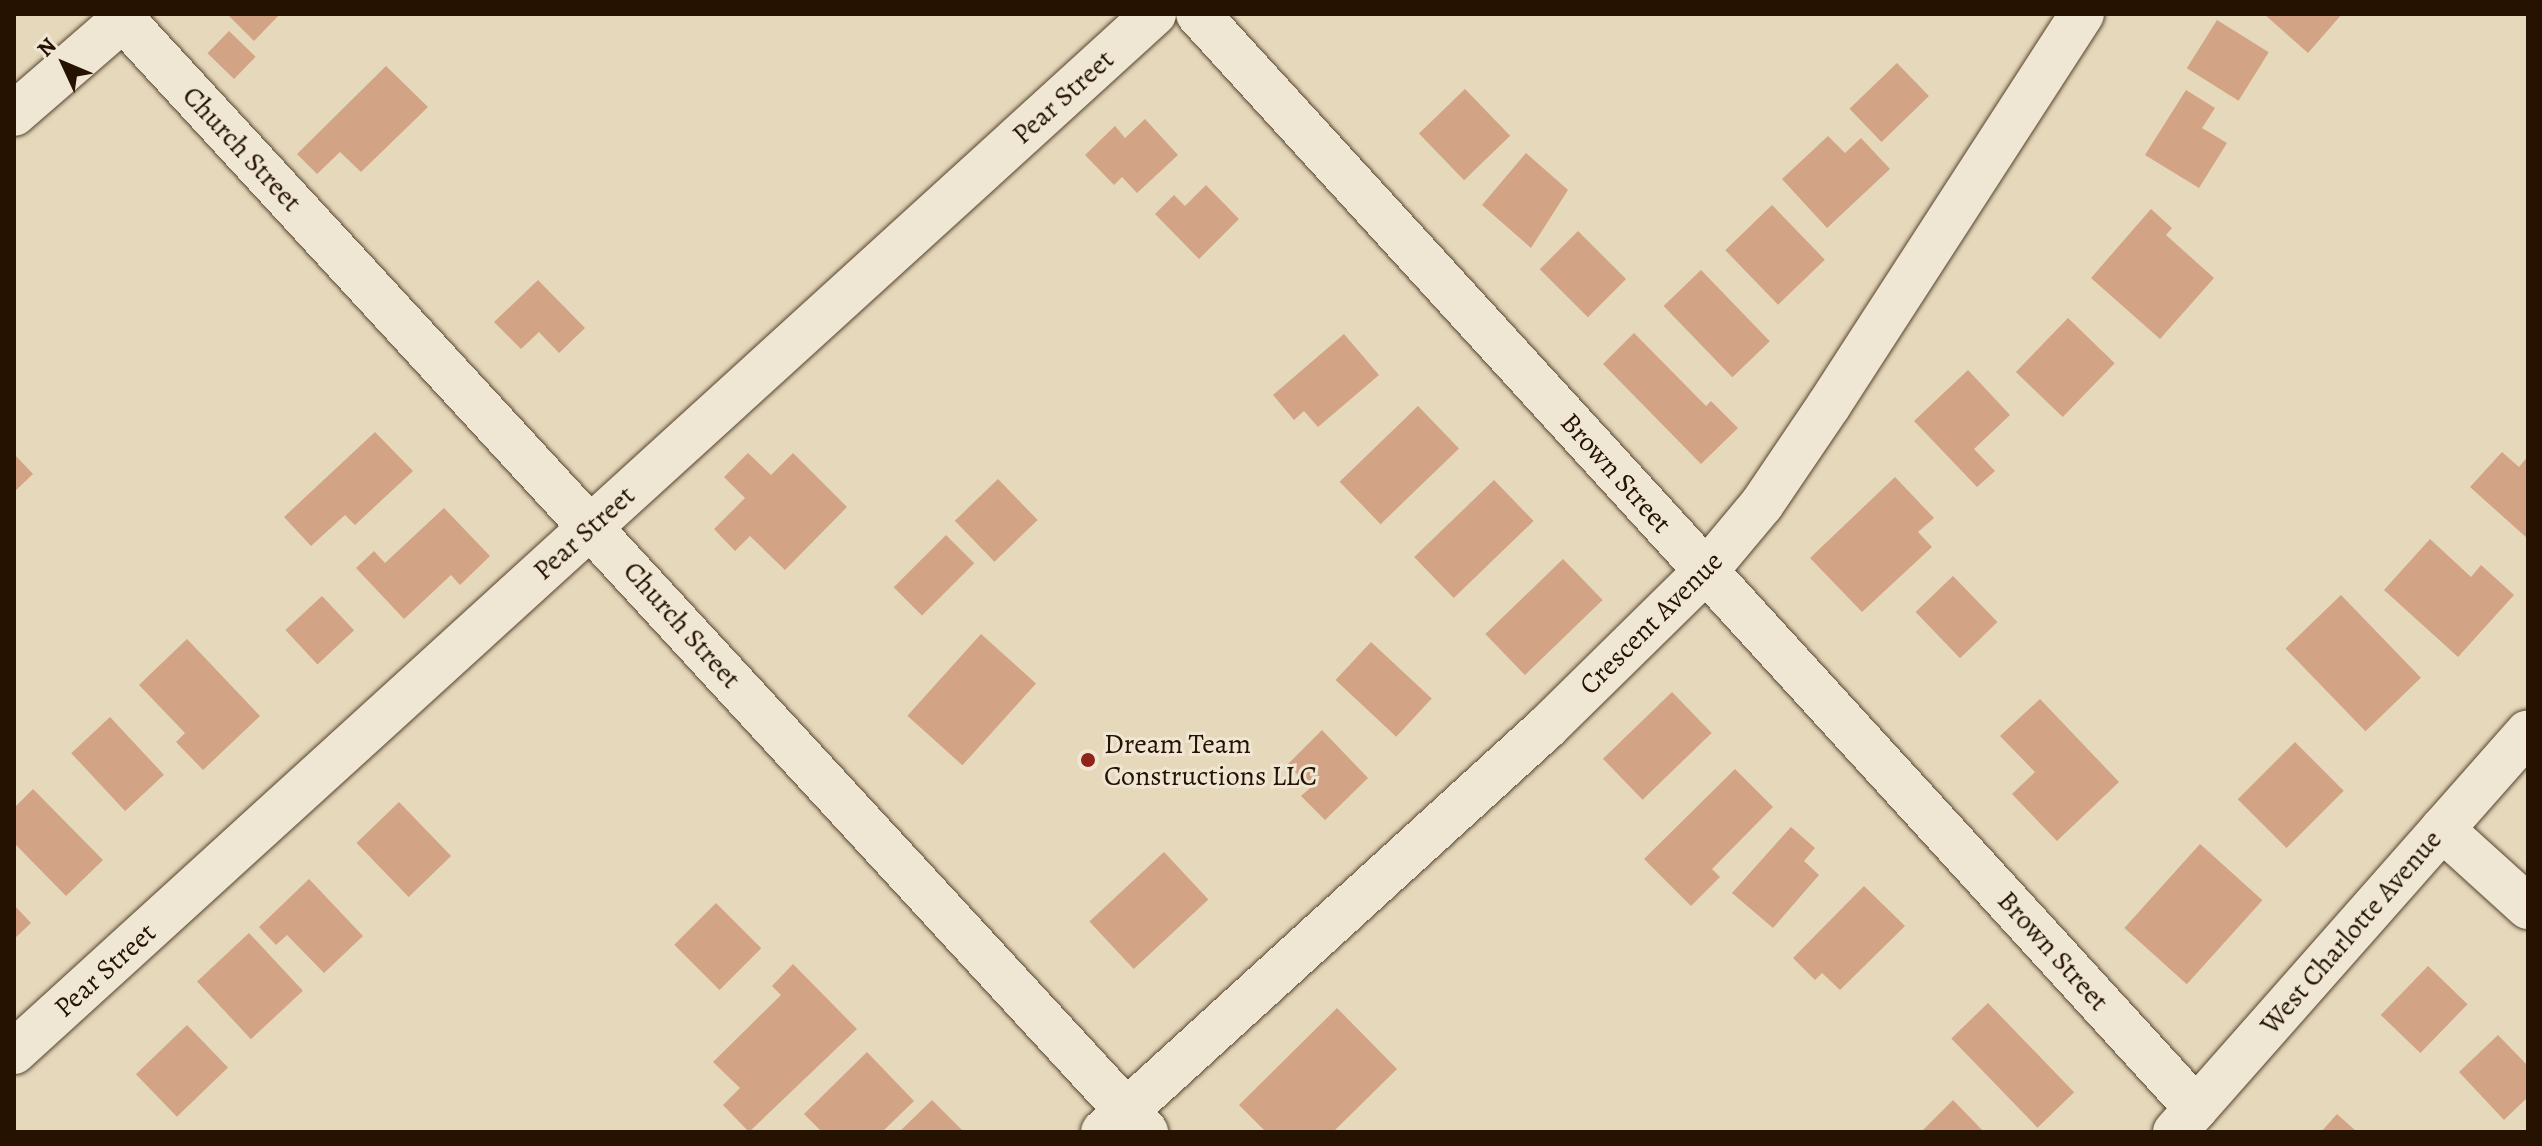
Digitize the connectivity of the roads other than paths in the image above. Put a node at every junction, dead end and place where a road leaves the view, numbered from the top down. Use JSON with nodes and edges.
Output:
{"nodes":[{"id":1,"x":1154,"y":14,"type":"edge"},
{"id":2,"x":1198,"y":14,"type":"edge"},
{"id":3,"x":2082,"y":14,"type":"edge"},
{"id":4,"x":123,"y":16,"type":"edge"},
{"id":5,"x":14,"y":114,"type":"edge"},
{"id":6,"x":592,"y":526,"type":"junction"},
{"id":7,"x":1706,"y":571,"type":"junction"},
{"id":8,"x":2528,"y":732,"type":"edge"},
{"id":9,"x":2442,"y":829,"type":"junction"},
{"id":10,"x":2528,"y":907,"type":"edge"},
{"id":11,"x":14,"y":1052,"type":"edge"},
{"id":12,"x":2185,"y":1120,"type":"edge"},
{"id":13,"x":1125,"y":1125,"type":"edge"}],
"edges":[{"from":1,"to":6,"type":"street","name":"Pear Street"},
{"from":2,"to":7,"type":"street","name":"Brown Street"},
{"from":3,"to":7,"type":"street","name":"Crescent Avenue"},
{"from":4,"to":5,"type":"street"},
{"from":4,"to":6,"type":"street","name":"Church Street"},
{"from":6,"to":11,"type":"street","name":"Pear Street"},
{"from":6,"to":13,"type":"street","name":"Church Street"},
{"from":7,"to":12,"type":"street","name":"Brown Street"},
{"from":7,"to":13,"type":"street","name":"Crescent Avenue"},
{"from":8,"to":9,"type":"street","name":"West Charlotte Avenue"},
{"from":9,"to":10,"type":"street"},
{"from":9,"to":12,"type":"street","name":"West Charlotte Avenue"}]}
